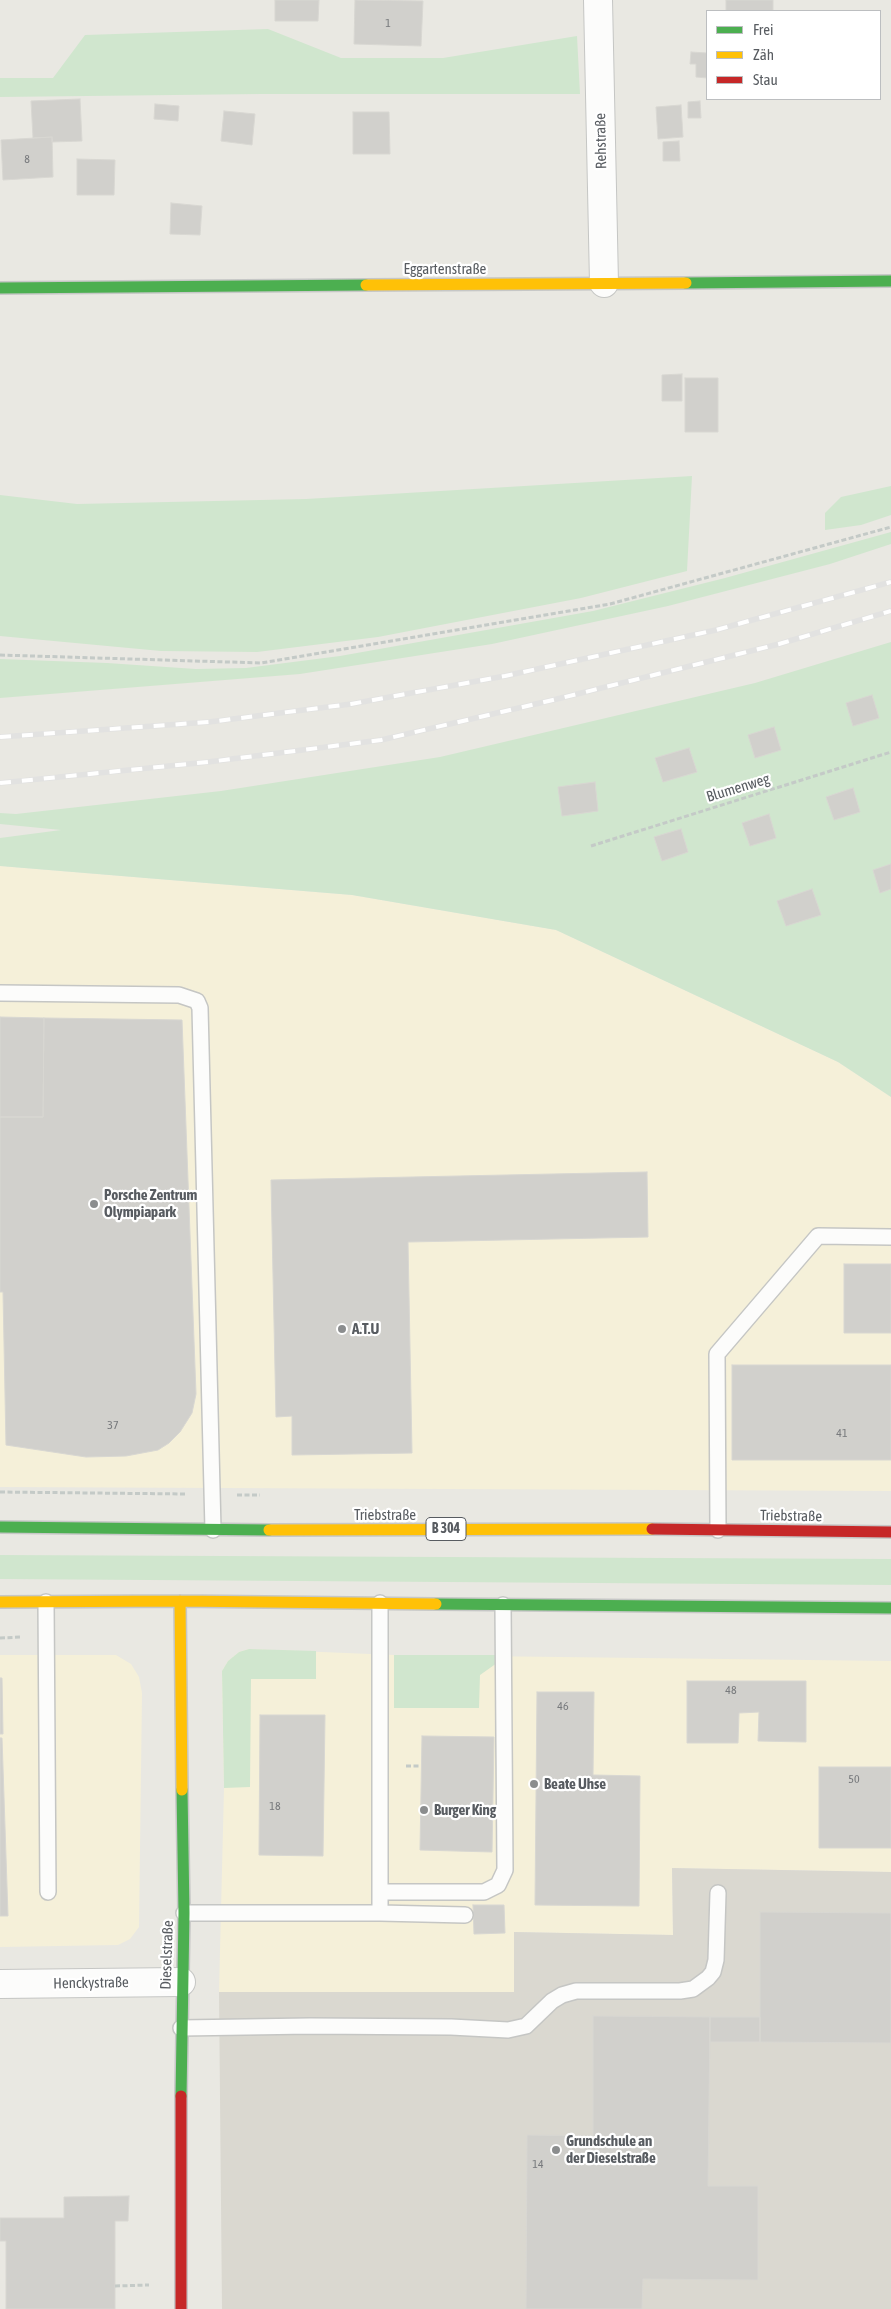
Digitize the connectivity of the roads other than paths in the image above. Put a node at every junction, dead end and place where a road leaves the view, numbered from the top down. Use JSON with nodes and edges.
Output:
{"nodes":[{"id":1,"x":598,"y":0,"type":"edge"},
{"id":2,"x":891,"y":281,"type":"edge"},
{"id":3,"x":604,"y":283,"type":"junction"},
{"id":4,"x":0,"y":288,"type":"edge"},
{"id":5,"x":0,"y":993,"type":"edge"},
{"id":6,"x":891,"y":1237,"type":"edge"},
{"id":7,"x":0,"y":1528,"type":"edge"},
{"id":8,"x":213,"y":1530,"type":"junction"},
{"id":9,"x":718,"y":1530,"type":"junction"},
{"id":10,"x":891,"y":1532,"type":"edge"},
{"id":11,"x":180,"y":1601,"type":"junction"},
{"id":12,"x":0,"y":1602,"type":"edge"},
{"id":13,"x":46,"y":1602,"type":"junction"},
{"id":14,"x":380,"y":1603,"type":"junction"},
{"id":15,"x":504,"y":1604,"type":"junction"},
{"id":16,"x":891,"y":1608,"type":"edge"},
{"id":17,"x":48,"y":1892,"type":"dead end"},
{"id":18,"x":380,"y":1892,"type":"junction"},
{"id":19,"x":718,"y":1892,"type":"dead end"},
{"id":20,"x":184,"y":1913,"type":"junction"},
{"id":21,"x":380,"y":1913,"type":"junction"},
{"id":22,"x":465,"y":1915,"type":"dead end"},
{"id":23,"x":181,"y":1982,"type":"junction"},
{"id":24,"x":0,"y":1984,"type":"edge"},
{"id":25,"x":181,"y":2028,"type":"junction"},
{"id":26,"x":181,"y":2309,"type":"edge"}],
"edges":[{"from":1,"to":3,"type":"street","name":"Rehstraße"},
{"from":2,"to":3,"type":"main road","name":"Eggartenstraße"},
{"from":3,"to":4,"type":"main road","name":"Eggartenstraße"},
{"from":5,"to":8,"type":"lane"},
{"from":6,"to":9,"type":"lane"},
{"from":7,"to":8,"type":"main road","name":"Triebstraße","number":"B 304"},
{"from":8,"to":9,"type":"main road","name":"Triebstraße","number":"B 304"},
{"from":9,"to":10,"type":"main road","name":"Triebstraße","number":"B 304"},
{"from":11,"to":13,"type":"main road"},
{"from":11,"to":14,"type":"main road"},
{"from":11,"to":20,"type":"main road","name":"Dieselstraße"},
{"from":12,"to":13,"type":"main road"},
{"from":13,"to":17,"type":"lane"},
{"from":14,"to":15,"type":"main road"},
{"from":14,"to":18,"type":"lane"},
{"from":15,"to":16,"type":"main road"},
{"from":15,"to":18,"type":"lane"},
{"from":18,"to":21,"type":"lane"},
{"from":19,"to":25,"type":"lane"},
{"from":20,"to":21,"type":"lane"},
{"from":20,"to":23,"type":"main road","name":"Dieselstraße"},
{"from":21,"to":22,"type":"lane"},
{"from":23,"to":24,"type":"street","name":"Henckystraße"},
{"from":23,"to":25,"type":"main road","name":"Dieselstraße"},
{"from":25,"to":26,"type":"main road","name":"Dieselstraße"}]}
